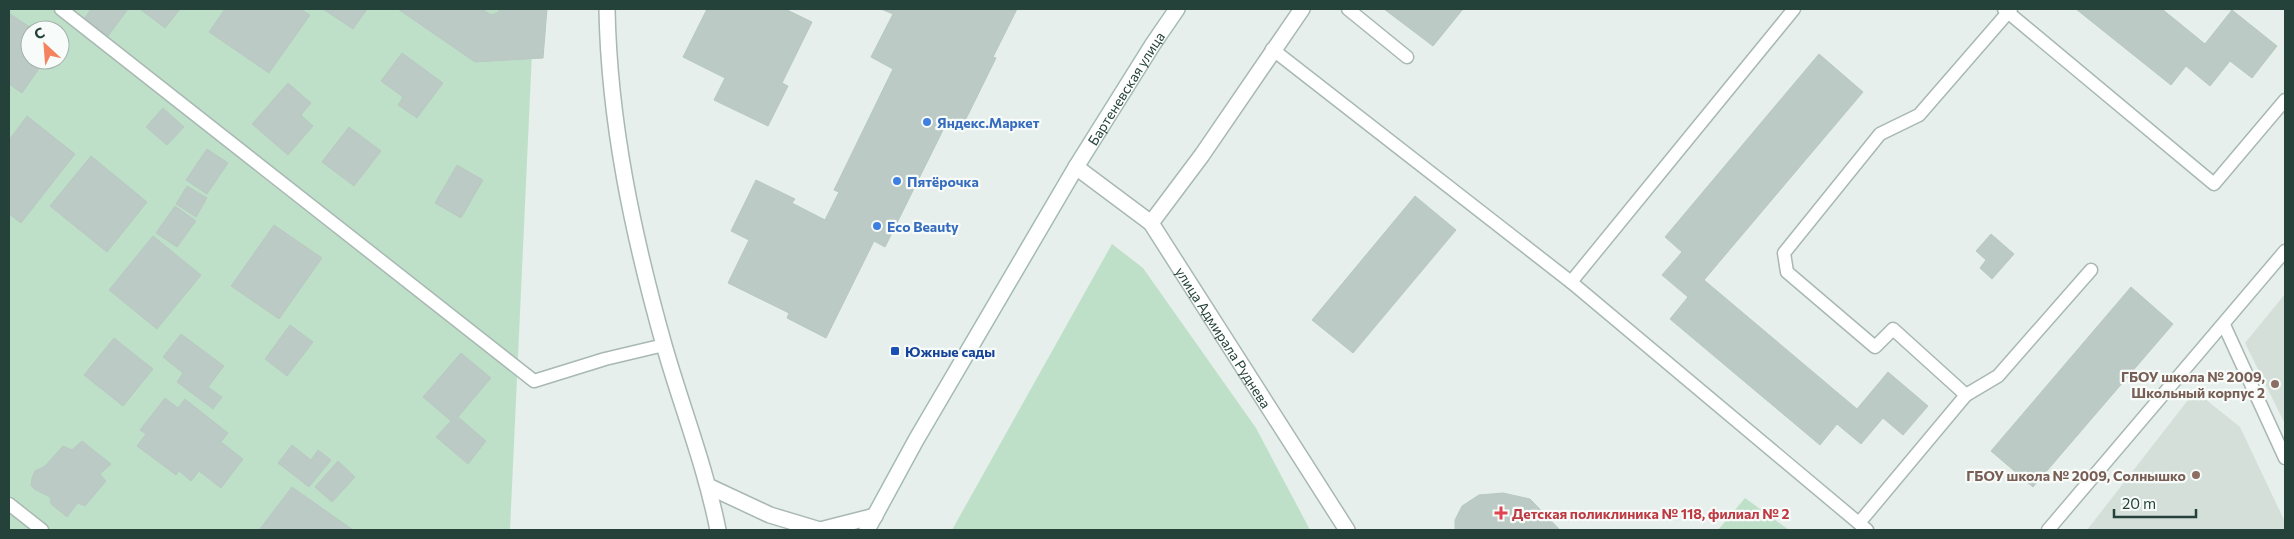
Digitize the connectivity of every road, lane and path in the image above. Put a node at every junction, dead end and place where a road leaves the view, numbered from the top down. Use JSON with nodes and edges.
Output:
{"nodes":[{"id":1,"x":61,"y":9,"type":"edge"},
{"id":2,"x":607,"y":9,"type":"edge"},
{"id":3,"x":1177,"y":9,"type":"edge"},
{"id":4,"x":1302,"y":9,"type":"edge"},
{"id":5,"x":1348,"y":9,"type":"edge"},
{"id":6,"x":1794,"y":9,"type":"edge"},
{"id":7,"x":2008,"y":10,"type":"edge"},
{"id":8,"x":1272,"y":49,"type":"junction"},
{"id":9,"x":1408,"y":57,"type":"dead end"},
{"id":10,"x":2285,"y":100,"type":"edge"},
{"id":11,"x":1076,"y":167,"type":"junction"},
{"id":12,"x":1151,"y":223,"type":"junction"},
{"id":13,"x":2285,"y":251,"type":"edge"},
{"id":14,"x":2091,"y":270,"type":"dead end"},
{"id":15,"x":1571,"y":282,"type":"junction"},
{"id":16,"x":2224,"y":325,"type":"junction"},
{"id":17,"x":664,"y":345,"type":"junction"},
{"id":18,"x":1966,"y":395,"type":"junction"},
{"id":19,"x":2285,"y":458,"type":"edge"},
{"id":20,"x":710,"y":487,"type":"junction"},
{"id":21,"x":9,"y":504,"type":"edge"},
{"id":22,"x":875,"y":516,"type":"junction"},
{"id":23,"x":1863,"y":527,"type":"edge"},
{"id":24,"x":42,"y":530,"type":"edge"},
{"id":25,"x":718,"y":530,"type":"edge"},
{"id":26,"x":867,"y":530,"type":"edge"},
{"id":27,"x":1347,"y":530,"type":"edge"},
{"id":28,"x":2048,"y":530,"type":"edge"}],
"edges":[{"from":1,"to":17,"type":"lane"},
{"from":2,"to":17,"type":"street"},
{"from":3,"to":11,"type":"street","name":"Бартеневская улица"},
{"from":4,"to":8,"type":"street"},
{"from":5,"to":9,"type":"lane"},
{"from":6,"to":15,"type":"lane"},
{"from":7,"to":10,"type":"lane"},
{"from":7,"to":18,"type":"lane"},
{"from":8,"to":12,"type":"street"},
{"from":8,"to":15,"type":"lane"},
{"from":11,"to":12,"type":"street","name":"улица Адмирала Руднева"},
{"from":11,"to":22,"type":"street","name":"Бартеневская улица"},
{"from":12,"to":27,"type":"street","name":"улица Адмирала Руднева"},
{"from":13,"to":16,"type":"lane"},
{"from":14,"to":18,"type":"lane"},
{"from":15,"to":23,"type":"lane"},
{"from":16,"to":19,"type":"lane"},
{"from":16,"to":28,"type":"lane"},
{"from":17,"to":20,"type":"street"},
{"from":18,"to":23,"type":"lane"},
{"from":20,"to":22,"type":"street"},
{"from":20,"to":25,"type":"street"},
{"from":21,"to":24,"type":"lane"},
{"from":22,"to":26,"type":"street","name":"Бартеневская улица"}]}
